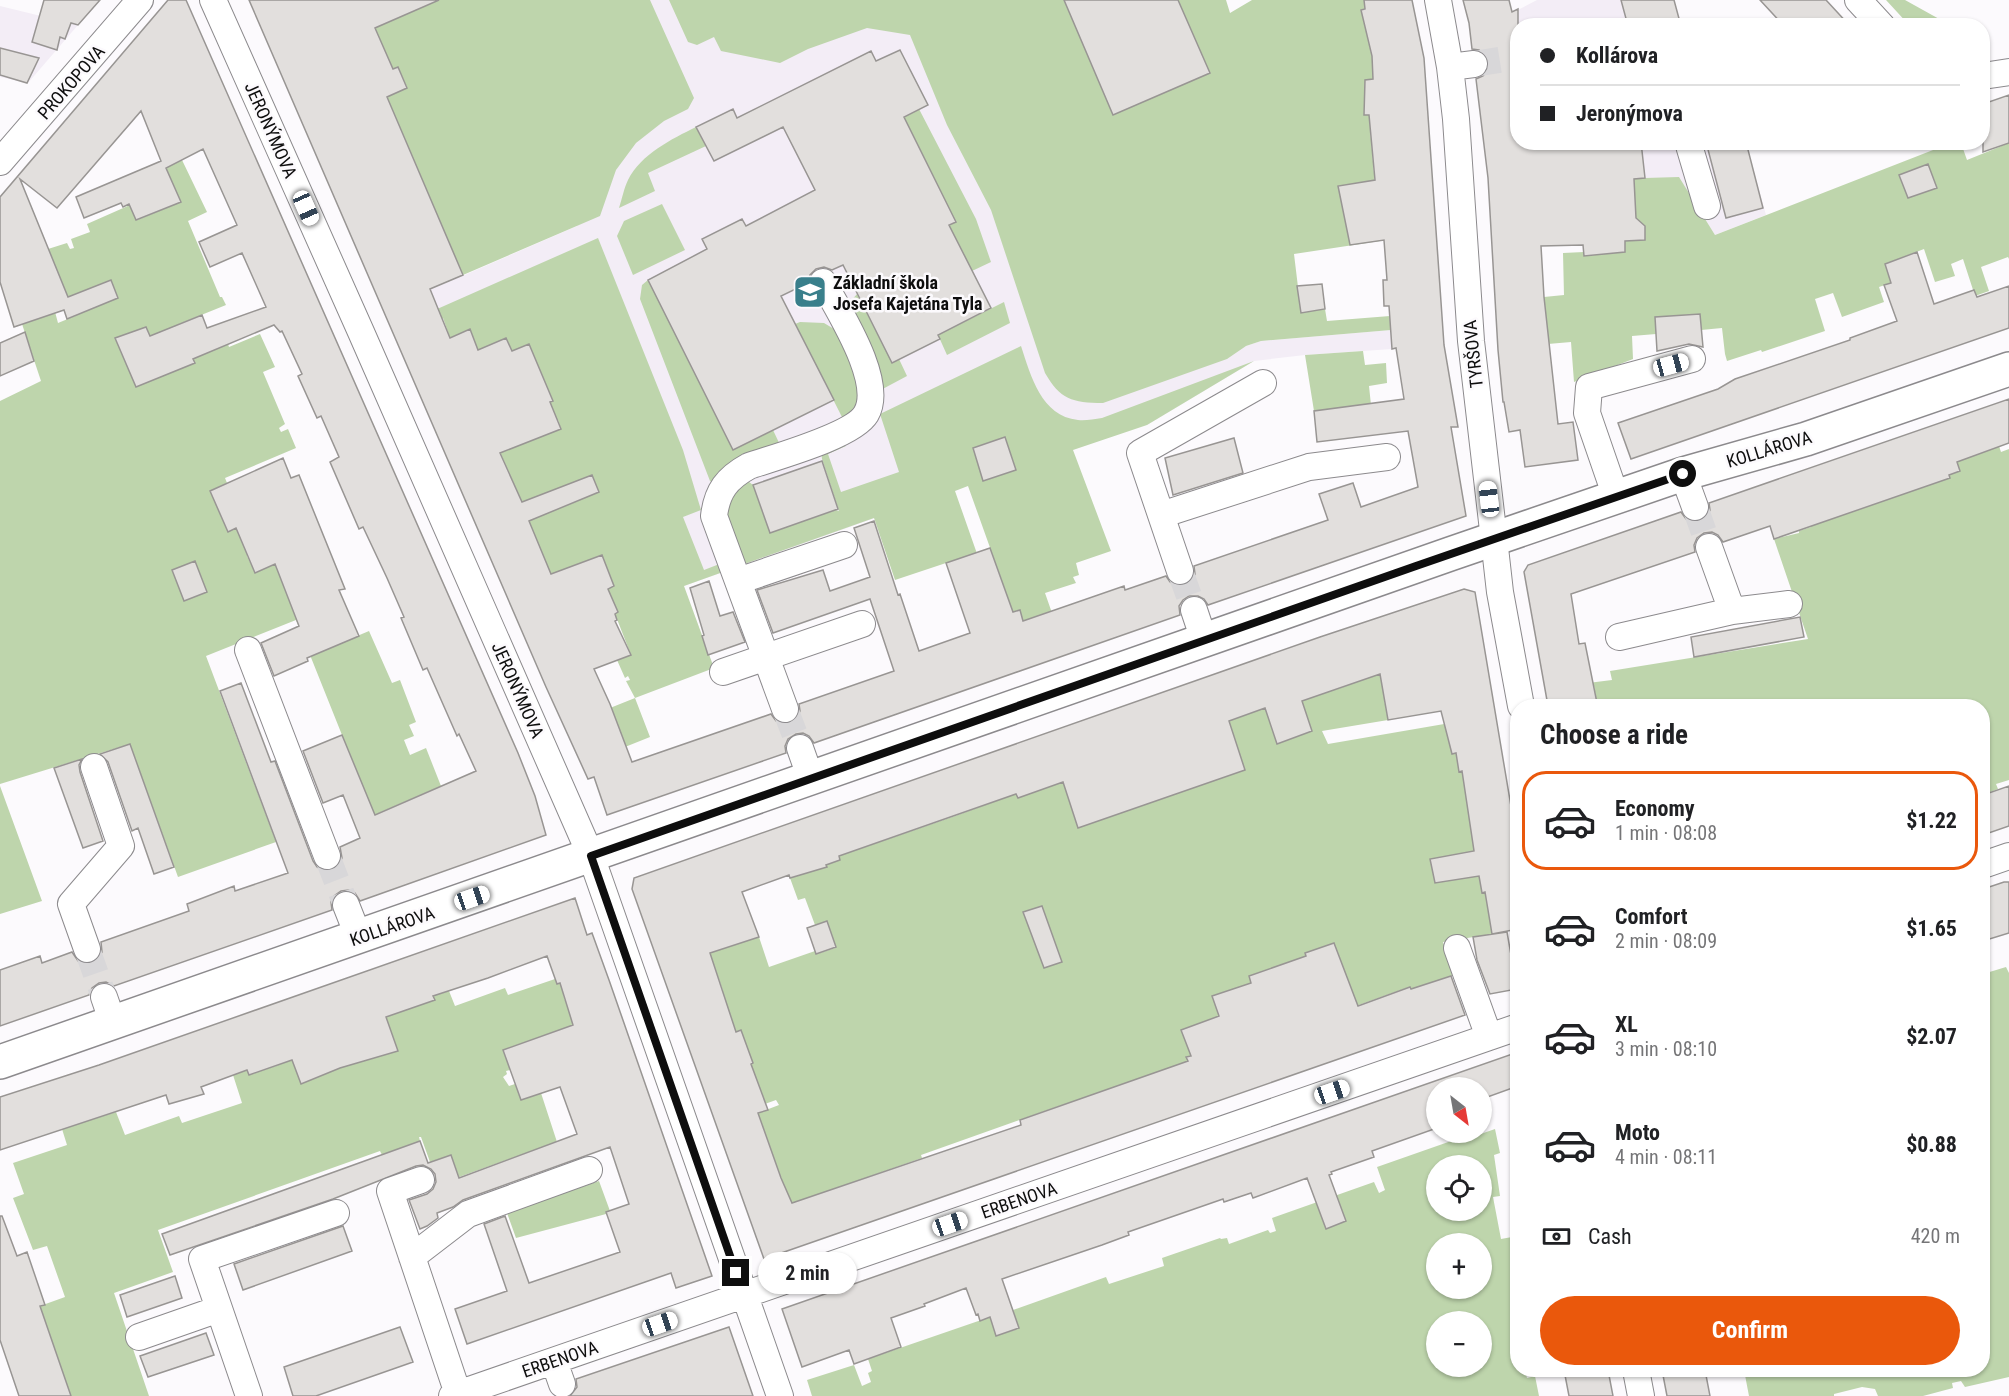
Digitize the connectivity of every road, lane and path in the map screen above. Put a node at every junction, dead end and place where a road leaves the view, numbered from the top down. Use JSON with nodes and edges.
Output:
{"nodes":[{"id":1,"x":140,"y":0,"type":"edge"},
{"id":2,"x":213,"y":0,"type":"edge"},
{"id":3,"x":1438,"y":0,"type":"edge"},
{"id":4,"x":1858,"y":0,"type":"edge"},
{"id":5,"x":1875,"y":18,"type":"edge"},
{"id":6,"x":2009,"y":72,"type":"edge"},
{"id":7,"x":1990,"y":75,"type":"edge"},
{"id":8,"x":1690,"y":150,"type":"edge"},
{"id":9,"x":0,"y":162,"type":"edge"},
{"id":10,"x":1707,"y":206,"type":"dead end"},
{"id":11,"x":823,"y":282,"type":"dead end"},
{"id":12,"x":1692,"y":359,"type":"dead end"},
{"id":13,"x":2009,"y":369,"type":"edge"},
{"id":14,"x":1263,"y":383,"type":"dead end"},
{"id":15,"x":1387,"y":457,"type":"dead end"},
{"id":16,"x":1683,"y":474,"type":"junction"},
{"id":17,"x":1616,"y":497,"type":"junction"},
{"id":18,"x":1695,"y":507,"type":"tunnel mouth"},
{"id":19,"x":1161,"y":515,"type":"junction"},
{"id":20,"x":1494,"y":539,"type":"junction"},
{"id":21,"x":844,"y":546,"type":"dead end"},
{"id":22,"x":1709,"y":547,"type":"tunnel mouth"},
{"id":23,"x":1180,"y":571,"type":"tunnel mouth"},
{"id":24,"x":738,"y":581,"type":"junction"},
{"id":25,"x":1789,"y":604,"type":"dead end"},
{"id":26,"x":1732,"y":611,"type":"junction"},
{"id":27,"x":862,"y":624,"type":"dead end"},
{"id":28,"x":1619,"y":637,"type":"dead end"},
{"id":29,"x":248,"y":650,"type":"dead end"},
{"id":30,"x":766,"y":657,"type":"junction"},
{"id":31,"x":723,"y":672,"type":"dead end"},
{"id":32,"x":1520,"y":699,"type":"edge"},
{"id":33,"x":785,"y":709,"type":"tunnel mouth"},
{"id":34,"x":800,"y":748,"type":"tunnel mouth"},
{"id":35,"x":94,"y":767,"type":"dead end"},
{"id":36,"x":811,"y":779,"type":"junction"},
{"id":37,"x":327,"y":856,"type":"tunnel mouth"},
{"id":38,"x":591,"y":856,"type":"junction"},
{"id":39,"x":2009,"y":856,"type":"edge"},
{"id":40,"x":1990,"y":863,"type":"edge"},
{"id":41,"x":346,"y":905,"type":"tunnel mouth"},
{"id":42,"x":359,"y":938,"type":"junction"},
{"id":43,"x":1457,"y":948,"type":"dead end"},
{"id":44,"x":87,"y":949,"type":"tunnel mouth"},
{"id":45,"x":1510,"y":1030,"type":"edge"},
{"id":46,"x":1489,"y":1037,"type":"junction"},
{"id":47,"x":0,"y":1062,"type":"edge"},
{"id":48,"x":589,"y":1170,"type":"dead end"},
{"id":49,"x":421,"y":1180,"type":"dead end"},
{"id":50,"x":336,"y":1213,"type":"dead end"},
{"id":51,"x":412,"y":1257,"type":"junction"},
{"id":52,"x":744,"y":1295,"type":"junction"},
{"id":53,"x":219,"y":1309,"type":"junction"},
{"id":54,"x":139,"y":1337,"type":"dead end"},
{"id":55,"x":1637,"y":1377,"type":"edge"},
{"id":56,"x":455,"y":1395,"type":"edge"},
{"id":57,"x":249,"y":1396,"type":"edge"},
{"id":58,"x":780,"y":1396,"type":"edge"},
{"id":59,"x":1641,"y":1396,"type":"edge"}],
"edges":[{"from":1,"to":9,"type":"street","name":"PROKOPOVA"},
{"from":2,"to":38,"type":"street","name":"JERONÝMOVA"},
{"from":3,"to":20,"type":"street","name":"TYRŠOVA"},
{"from":4,"to":5,"type":"street"},
{"from":6,"to":7,"type":"street"},
{"from":8,"to":10,"type":"street"},
{"from":11,"to":24,"type":"street"},
{"from":12,"to":17,"type":"street"},
{"from":13,"to":16,"type":"main road","name":"KOLLÁROVA"},
{"from":14,"to":19,"type":"street"},
{"from":15,"to":19,"type":"street"},
{"from":16,"to":17,"type":"main road","name":"KOLLÁROVA"},
{"from":16,"to":18,"type":"street"},
{"from":17,"to":20,"type":"main road","name":"KOLLÁROVA"},
{"from":19,"to":23,"type":"street"},
{"from":20,"to":32,"type":"street","name":"TYRŠOVA"},
{"from":20,"to":36,"type":"main road","name":"KOLLÁROVA"},
{"from":21,"to":24,"type":"street"},
{"from":22,"to":26,"type":"street"},
{"from":24,"to":30,"type":"street"},
{"from":25,"to":26,"type":"street"},
{"from":26,"to":28,"type":"street"},
{"from":27,"to":30,"type":"street"},
{"from":29,"to":37,"type":"street"},
{"from":30,"to":31,"type":"street"},
{"from":30,"to":33,"type":"street"},
{"from":34,"to":36,"type":"street"},
{"from":35,"to":44,"type":"street"},
{"from":36,"to":38,"type":"main road","name":"KOLLÁROVA"},
{"from":38,"to":42,"type":"main road","name":"KOLLÁROVA"},
{"from":38,"to":52,"type":"street","name":"JERONÝMOVA"},
{"from":39,"to":40,"type":"street"},
{"from":41,"to":42,"type":"street"},
{"from":42,"to":47,"type":"main road","name":"KOLLÁROVA"},
{"from":43,"to":46,"type":"street"},
{"from":45,"to":46,"type":"street","name":"ERBENOVA"},
{"from":46,"to":52,"type":"street","name":"ERBENOVA"},
{"from":48,"to":51,"type":"street"},
{"from":49,"to":51,"type":"street"},
{"from":50,"to":53,"type":"street"},
{"from":51,"to":56,"type":"street"},
{"from":52,"to":56,"type":"street","name":"ERBENOVA"},
{"from":52,"to":58,"type":"street","name":"JERONÝMOVA"},
{"from":53,"to":54,"type":"street"},
{"from":53,"to":57,"type":"street"},
{"from":55,"to":59,"type":"street"}]}
